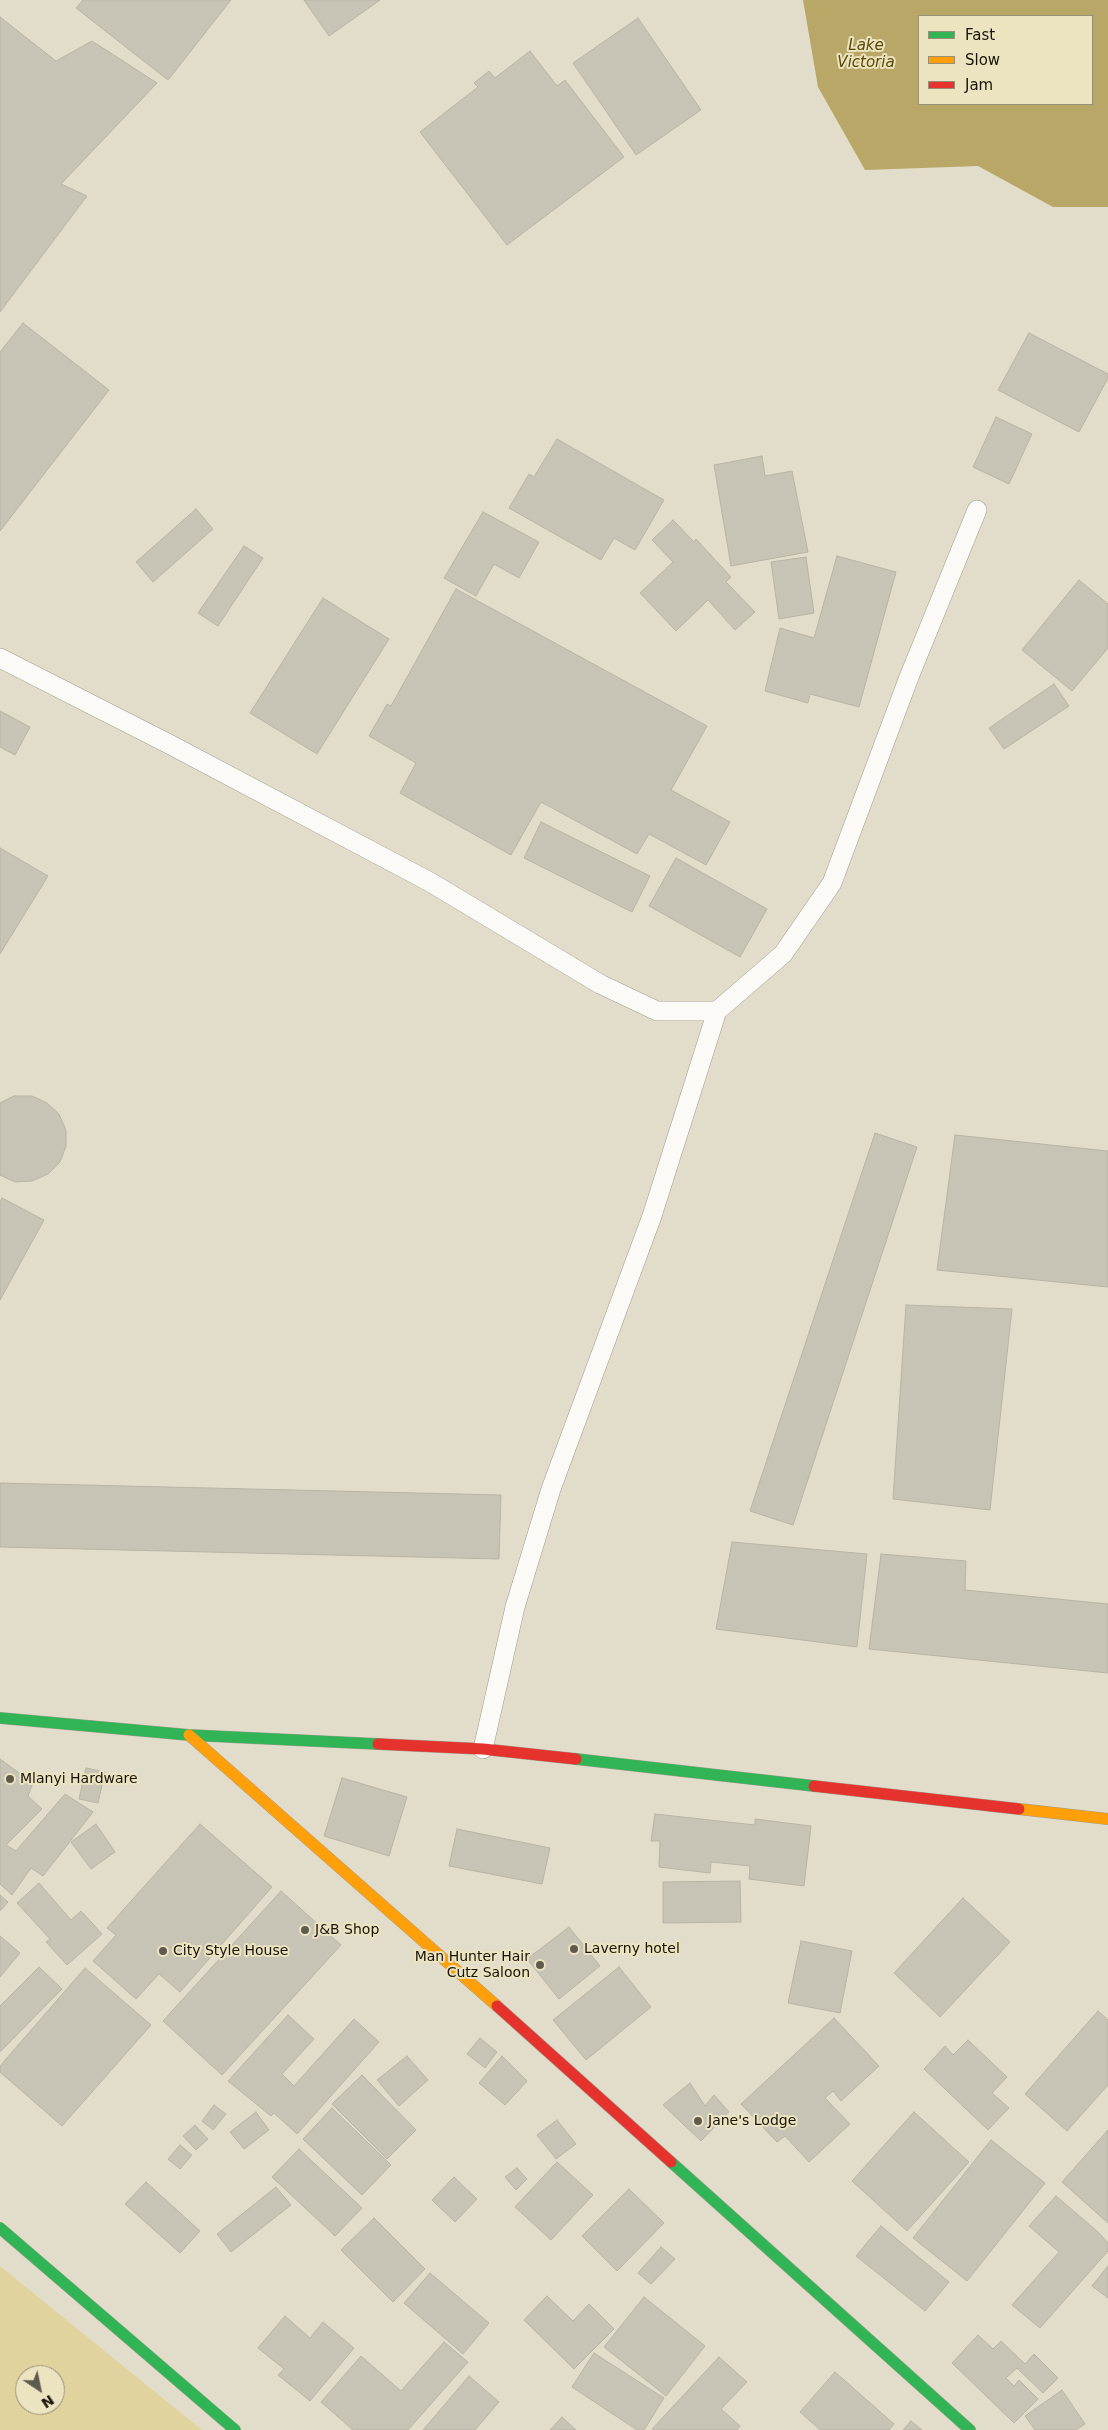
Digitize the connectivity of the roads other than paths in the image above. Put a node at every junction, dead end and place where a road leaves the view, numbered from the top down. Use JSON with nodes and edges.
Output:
{"nodes":[{"id":1,"x":977,"y":510,"type":"dead end"},
{"id":2,"x":0,"y":658,"type":"edge"},
{"id":3,"x":717,"y":1011,"type":"junction"},
{"id":4,"x":0,"y":1718,"type":"edge"},
{"id":5,"x":189,"y":1735,"type":"junction"},
{"id":6,"x":483,"y":1749,"type":"junction"},
{"id":7,"x":1108,"y":1819,"type":"edge"},
{"id":8,"x":0,"y":2228,"type":"edge"},
{"id":9,"x":236,"y":2430,"type":"edge"},
{"id":10,"x":970,"y":2430,"type":"edge"}],
"edges":[{"from":1,"to":3,"type":"lane"},
{"from":2,"to":3,"type":"lane"},
{"from":3,"to":6,"type":"lane"},
{"from":4,"to":5,"type":"street"},
{"from":5,"to":6,"type":"street"},
{"from":5,"to":10,"type":"street"},
{"from":6,"to":7,"type":"street"},
{"from":8,"to":9,"type":"street"}]}
